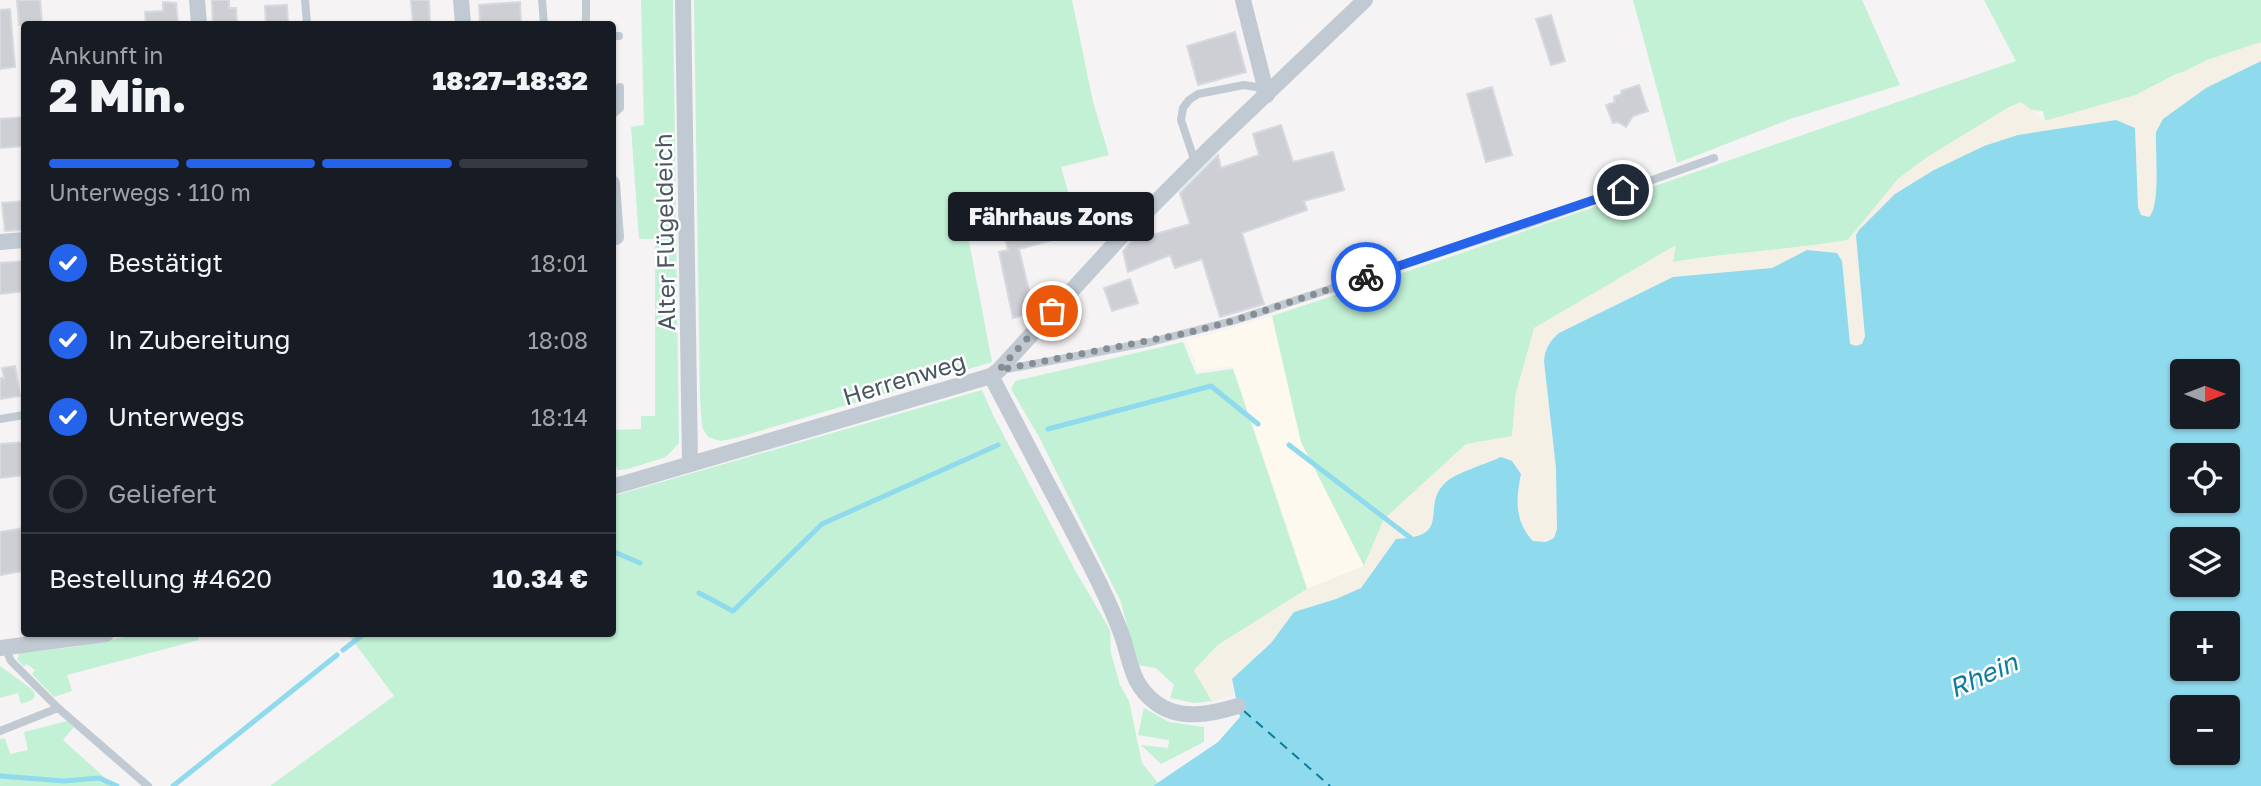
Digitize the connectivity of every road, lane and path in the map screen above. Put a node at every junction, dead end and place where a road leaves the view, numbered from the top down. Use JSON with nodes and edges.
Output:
{"nodes":[{"id":1,"x":197,"y":0,"type":"edge"},
{"id":2,"x":305,"y":0,"type":"edge"},
{"id":3,"x":461,"y":0,"type":"edge"},
{"id":4,"x":542,"y":0,"type":"edge"},
{"id":5,"x":586,"y":0,"type":"edge"},
{"id":6,"x":683,"y":0,"type":"edge"},
{"id":7,"x":1242,"y":0,"type":"edge"},
{"id":8,"x":1366,"y":0,"type":"edge"},
{"id":9,"x":199,"y":21,"type":"edge"},
{"id":10,"x":307,"y":21,"type":"edge"},
{"id":11,"x":463,"y":21,"type":"edge"},
{"id":12,"x":544,"y":21,"type":"edge"},
{"id":13,"x":586,"y":21,"type":"edge"},
{"id":14,"x":620,"y":88,"type":"dead end"},
{"id":15,"x":1267,"y":95,"type":"junction"},
{"id":16,"x":616,"y":112,"type":"edge"},
{"id":17,"x":1714,"y":158,"type":"dead end"},
{"id":18,"x":1195,"y":163,"type":"junction"},
{"id":19,"x":1104,"y":225,"type":"dead end"},
{"id":20,"x":21,"y":240,"type":"edge"},
{"id":21,"x":1118,"y":240,"type":"junction"},
{"id":22,"x":0,"y":242,"type":"edge"},
{"id":23,"x":995,"y":373,"type":"junction"},
{"id":24,"x":21,"y":416,"type":"edge"},
{"id":25,"x":0,"y":419,"type":"edge"},
{"id":26,"x":690,"y":463,"type":"junction"},
{"id":27,"x":616,"y":486,"type":"edge"},
{"id":28,"x":84,"y":637,"type":"edge"},
{"id":29,"x":2,"y":648,"type":"edge"},
{"id":30,"x":1238,"y":706,"type":"dead end"},
{"id":31,"x":58,"y":708,"type":"junction"},
{"id":32,"x":0,"y":731,"type":"edge"},
{"id":33,"x":148,"y":786,"type":"edge"}],
"edges":[{"from":1,"to":9,"type":"street"},
{"from":2,"to":10,"type":"lane"},
{"from":3,"to":11,"type":"street"},
{"from":4,"to":12,"type":"lane"},
{"from":5,"to":13,"type":"lane"},
{"from":6,"to":26,"type":"street","name":"Alter Flügeldeich"},
{"from":7,"to":15,"type":"street"},
{"from":8,"to":15,"type":"street","name":"Herrenweg"},
{"from":14,"to":16,"type":"lane"},
{"from":15,"to":18,"type":"street","name":"Herrenweg"},
{"from":15,"to":18,"type":"lane"},
{"from":17,"to":23,"type":"lane"},
{"from":18,"to":21,"type":"street","name":"Herrenweg"},
{"from":19,"to":21,"type":"lane"},
{"from":20,"to":22,"type":"street"},
{"from":21,"to":23,"type":"street","name":"Herrenweg"},
{"from":23,"to":26,"type":"street","name":"Herrenweg"},
{"from":23,"to":30,"type":"street"},
{"from":24,"to":25,"type":"lane"},
{"from":26,"to":27,"type":"street","name":"Herrenweg"},
{"from":28,"to":29,"type":"street"},
{"from":29,"to":31,"type":"lane"},
{"from":31,"to":32,"type":"lane"},
{"from":31,"to":33,"type":"lane"}]}
